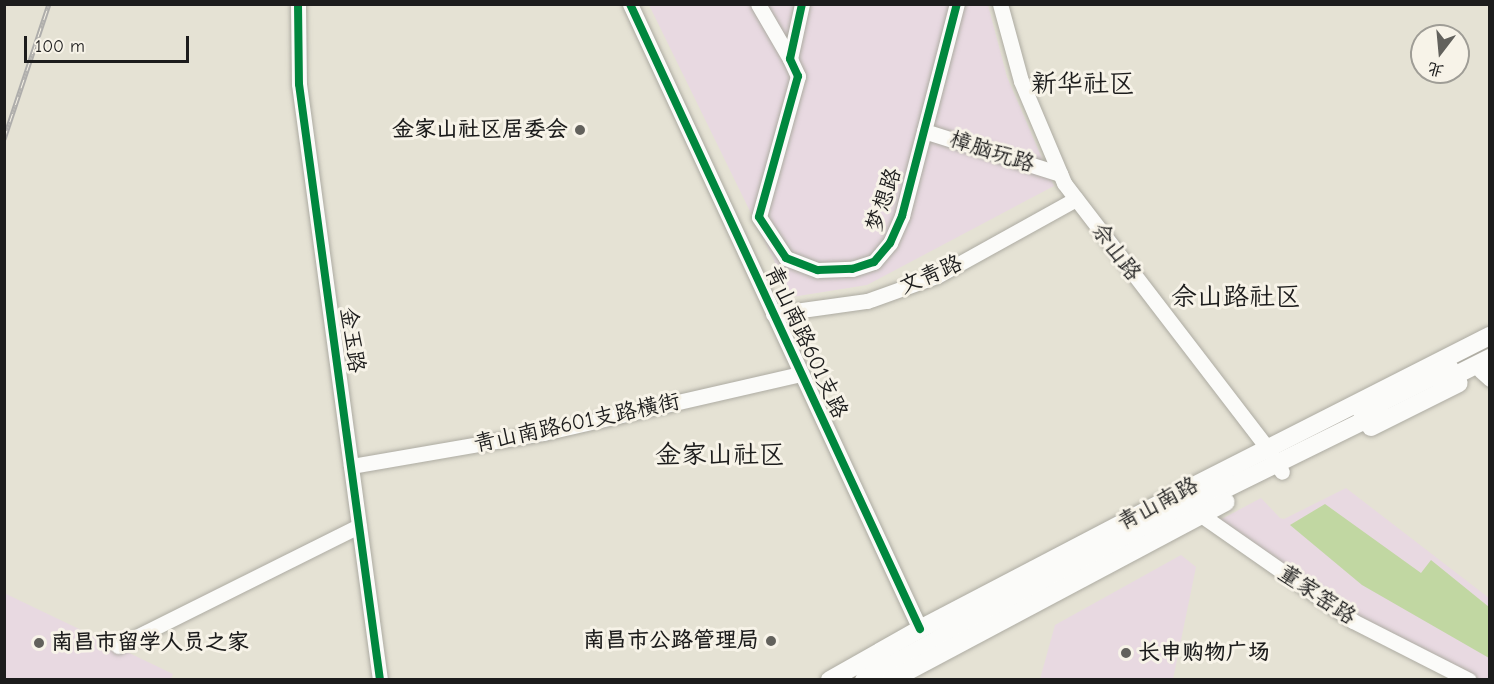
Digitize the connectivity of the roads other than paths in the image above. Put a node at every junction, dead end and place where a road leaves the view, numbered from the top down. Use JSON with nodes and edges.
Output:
{"nodes":[{"id":1,"x":298,"y":4,"type":"edge"},
{"id":2,"x":630,"y":4,"type":"edge"},
{"id":3,"x":758,"y":4,"type":"edge"},
{"id":4,"x":802,"y":4,"type":"edge"},
{"id":5,"x":957,"y":4,"type":"edge"},
{"id":6,"x":1000,"y":4,"type":"edge"},
{"id":7,"x":790,"y":59,"type":"junction"},
{"id":8,"x":924,"y":131,"type":"junction"},
{"id":9,"x":1060,"y":174,"type":"junction"},
{"id":10,"x":1076,"y":200,"type":"junction"},
{"id":11,"x":773,"y":314,"type":"junction"},
{"id":12,"x":1490,"y":336,"type":"edge"},
{"id":13,"x":1490,"y":349,"type":"edge"},
{"id":14,"x":1487,"y":369,"type":"edge"},
{"id":15,"x":801,"y":374,"type":"junction"},
{"id":16,"x":1274,"y":460,"type":"junction"},
{"id":17,"x":351,"y":466,"type":"junction"},
{"id":18,"x":1188,"y":504,"type":"junction"},
{"id":19,"x":359,"y":526,"type":"junction"},
{"id":20,"x":920,"y":629,"type":"junction"},
{"id":21,"x":118,"y":646,"type":"dead end"},
{"id":22,"x":380,"y":680,"type":"edge"},
{"id":23,"x":830,"y":680,"type":"edge"},
{"id":24,"x":846,"y":680,"type":"edge"},
{"id":25,"x":864,"y":680,"type":"edge"},
{"id":26,"x":891,"y":680,"type":"edge"},
{"id":27,"x":1469,"y":680,"type":"edge"}],
"edges":[{"from":1,"to":17,"type":"street","name":"金玉路"},
{"from":2,"to":11,"type":"street","name":"青山南路601支路"},
{"from":3,"to":7,"type":"street"},
{"from":4,"to":7,"type":"street","name":"梦想路"},
{"from":5,"to":8,"type":"street","name":"梦想路"},
{"from":6,"to":9,"type":"street","name":"佘山路"},
{"from":7,"to":8,"type":"street","name":"梦想路"},
{"from":8,"to":9,"type":"street","name":"樟脑玩路"},
{"from":9,"to":10,"type":"street","name":"佘山路"},
{"from":10,"to":11,"type":"street","name":"文青路"},
{"from":10,"to":16,"type":"street","name":"佘山路"},
{"from":11,"to":15,"type":"street","name":"青山南路601支路"},
{"from":12,"to":16,"type":"main road","name":"青山南路"},
{"from":13,"to":16,"type":"main road"},
{"from":14,"to":16,"type":"main road","name":"青山南路"},
{"from":15,"to":17,"type":"street","name":"青山南路601支路横街"},
{"from":15,"to":20,"type":"street","name":"青山南路601支路"},
{"from":16,"to":18,"type":"main road","name":"青山南路"},
{"from":16,"to":18,"type":"main road","name":"青山南路"},
{"from":17,"to":19,"type":"street","name":"金玉路"},
{"from":18,"to":20,"type":"main road","name":"青山南路"},
{"from":18,"to":24,"type":"main road"},
{"from":18,"to":25,"type":"main road"},
{"from":18,"to":26,"type":"main road","name":"青山南路"},
{"from":18,"to":27,"type":"street","name":"董家窑路"},
{"from":19,"to":21,"type":"street"},
{"from":19,"to":22,"type":"street","name":"金玉路"},
{"from":20,"to":23,"type":"main road","name":"青山南路"}]}
